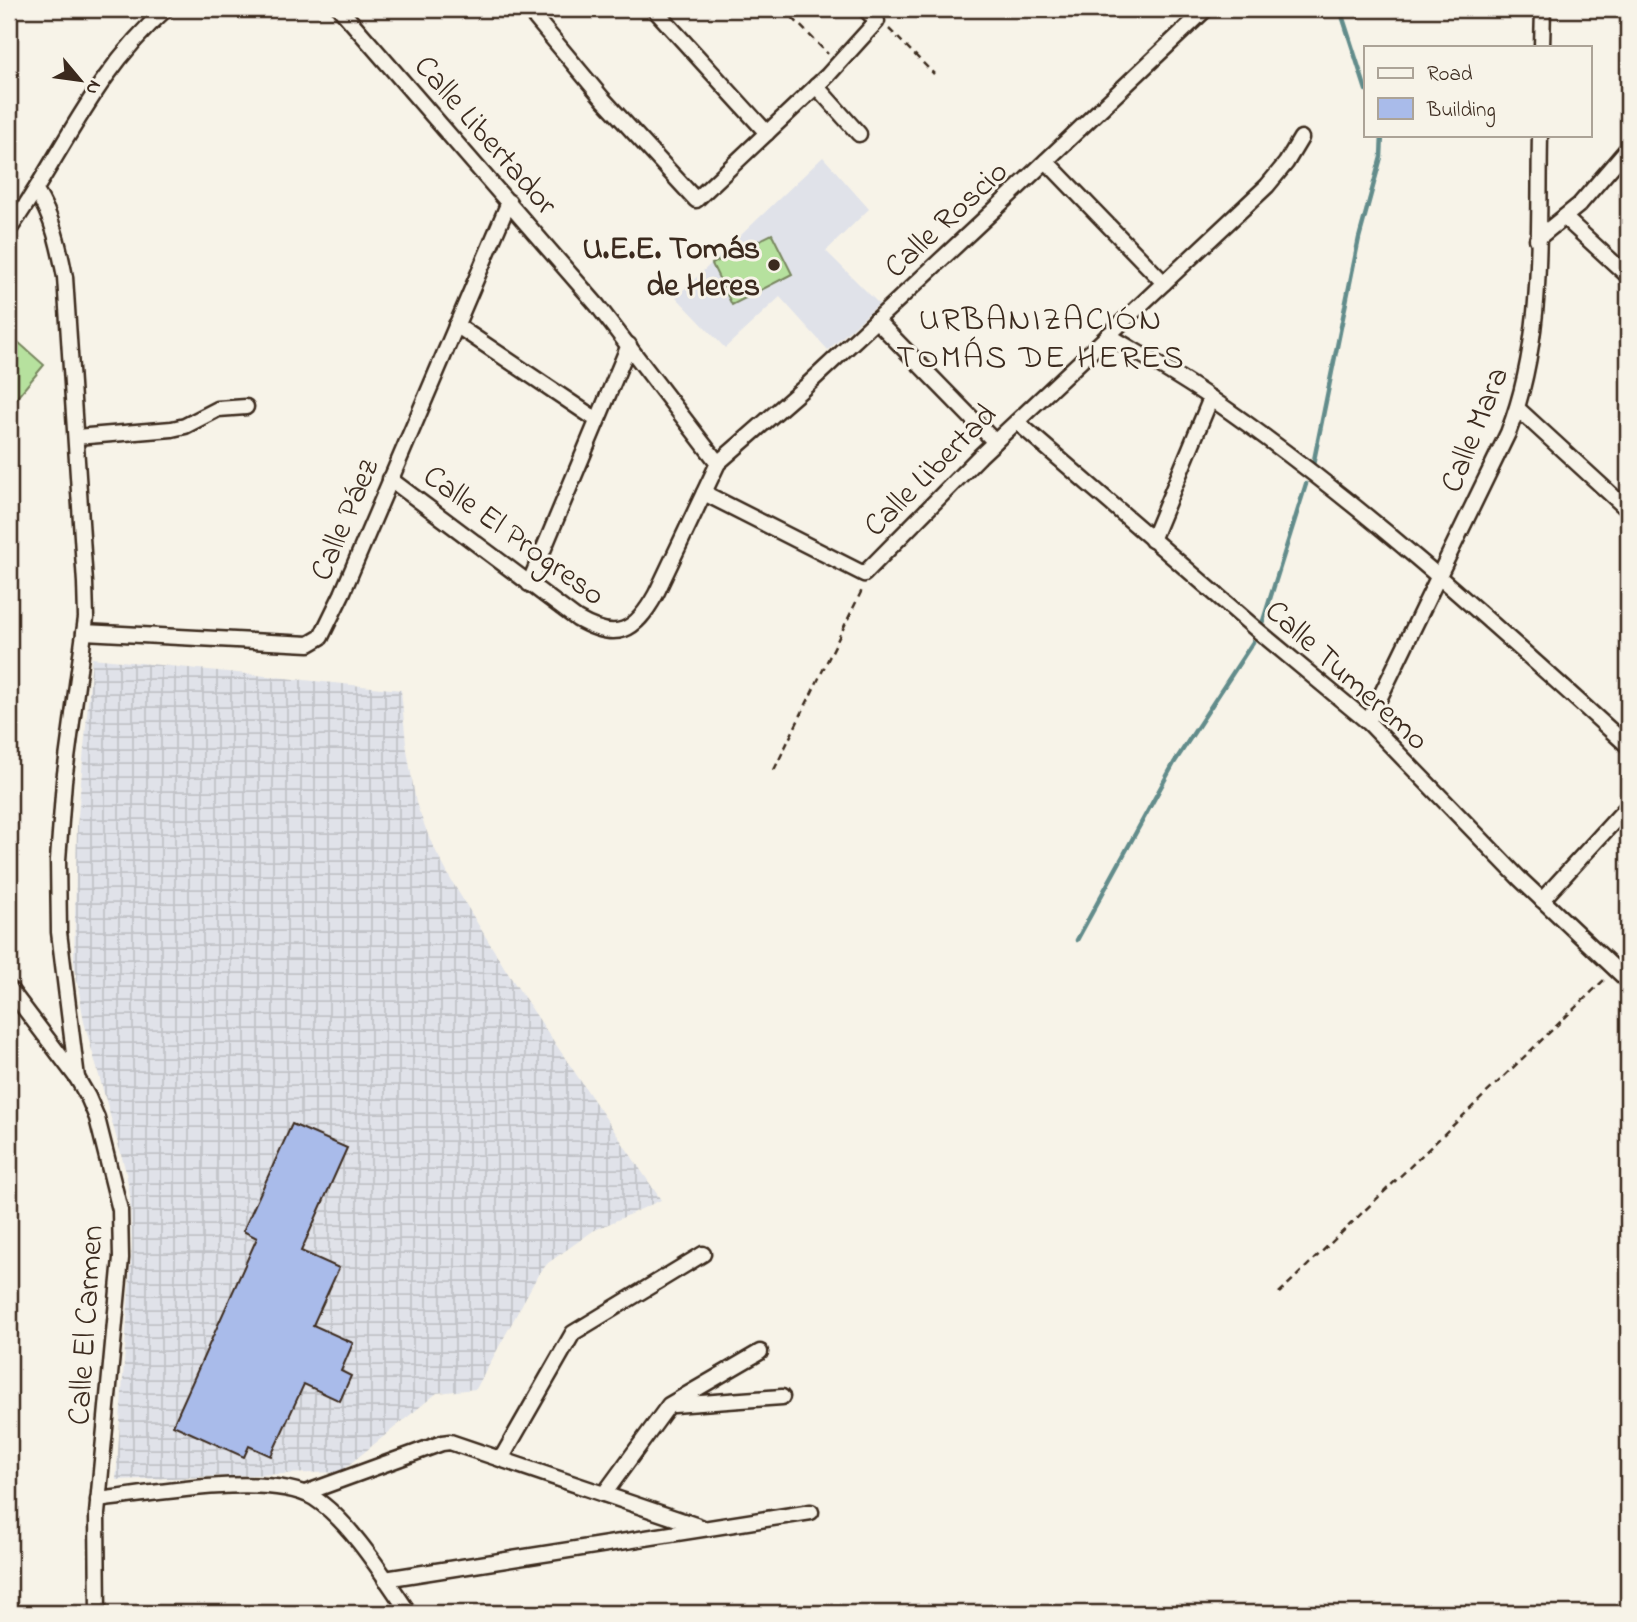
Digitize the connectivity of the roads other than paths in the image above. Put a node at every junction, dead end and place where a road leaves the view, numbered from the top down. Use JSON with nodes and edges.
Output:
{"nodes":[{"id":1,"x":166,"y":9,"type":"edge"},
{"id":2,"x":340,"y":9,"type":"edge"},
{"id":3,"x":528,"y":9,"type":"edge"},
{"id":4,"x":654,"y":9,"type":"edge"},
{"id":5,"x":864,"y":9,"type":"edge"},
{"id":6,"x":1206,"y":9,"type":"edge"},
{"id":7,"x":1543,"y":9,"type":"edge"},
{"id":8,"x":1542,"y":46,"type":"edge"},
{"id":9,"x":816,"y":86,"type":"junction"},
{"id":10,"x":767,"y":133,"type":"junction"},
{"id":11,"x":859,"y":134,"type":"dead end"},
{"id":12,"x":1540,"y":136,"type":"edge"},
{"id":13,"x":1301,"y":138,"type":"dead end"},
{"id":14,"x":1628,"y":148,"type":"edge"},
{"id":15,"x":1046,"y":161,"type":"junction"},
{"id":16,"x":36,"y":191,"type":"junction"},
{"id":17,"x":509,"y":202,"type":"junction"},
{"id":18,"x":1565,"y":218,"type":"junction"},
{"id":19,"x":9,"y":230,"type":"edge"},
{"id":20,"x":1537,"y":239,"type":"junction"},
{"id":21,"x":1628,"y":276,"type":"edge"},
{"id":22,"x":1164,"y":283,"type":"junction"},
{"id":23,"x":876,"y":320,"type":"junction"},
{"id":24,"x":456,"y":325,"type":"junction"},
{"id":25,"x":1108,"y":335,"type":"junction"},
{"id":26,"x":629,"y":345,"type":"junction"},
{"id":27,"x":1211,"y":398,"type":"junction"},
{"id":28,"x":246,"y":407,"type":"dead end"},
{"id":29,"x":1517,"y":409,"type":"junction"},
{"id":30,"x":597,"y":420,"type":"junction"},
{"id":31,"x":1017,"y":422,"type":"junction"},
{"id":32,"x":76,"y":437,"type":"junction"},
{"id":33,"x":995,"y":442,"type":"junction"},
{"id":34,"x":718,"y":463,"type":"junction"},
{"id":35,"x":390,"y":479,"type":"junction"},
{"id":36,"x":704,"y":493,"type":"junction"},
{"id":37,"x":1628,"y":510,"type":"edge"},
{"id":38,"x":1152,"y":540,"type":"junction"},
{"id":39,"x":1439,"y":577,"type":"junction"},
{"id":40,"x":529,"y":584,"type":"junction"},
{"id":41,"x":84,"y":632,"type":"junction"},
{"id":42,"x":1368,"y":722,"type":"junction"},
{"id":43,"x":1628,"y":746,"type":"edge"},
{"id":44,"x":1628,"y":806,"type":"edge"},
{"id":45,"x":1542,"y":900,"type":"junction"},
{"id":46,"x":1628,"y":981,"type":"edge"},
{"id":47,"x":9,"y":988,"type":"edge"},
{"id":48,"x":77,"y":1078,"type":"junction"},
{"id":49,"x":703,"y":1254,"type":"dead end"},
{"id":50,"x":760,"y":1352,"type":"dead end"},
{"id":51,"x":782,"y":1397,"type":"dead end"},
{"id":52,"x":669,"y":1405,"type":"junction"},
{"id":53,"x":501,"y":1459,"type":"junction"},
{"id":54,"x":305,"y":1493,"type":"junction"},
{"id":55,"x":604,"y":1494,"type":"junction"},
{"id":56,"x":98,"y":1500,"type":"junction"},
{"id":57,"x":811,"y":1512,"type":"dead end"},
{"id":58,"x":705,"y":1528,"type":"junction"},
{"id":59,"x":385,"y":1579,"type":"junction"},
{"id":60,"x":98,"y":1613,"type":"edge"},
{"id":61,"x":409,"y":1613,"type":"edge"}],
"edges":[{"from":1,"to":16,"type":"street"},
{"from":2,"to":17,"type":"street","name":"Calle Libertador"},
{"from":3,"to":10,"type":"street"},
{"from":4,"to":10,"type":"street"},
{"from":5,"to":9,"type":"street"},
{"from":6,"to":15,"type":"street","name":"Calle Roscio"},
{"from":7,"to":8,"type":"street"},
{"from":9,"to":10,"type":"street"},
{"from":9,"to":11,"type":"street"},
{"from":12,"to":20,"type":"street","name":"Calle Mara"},
{"from":13,"to":22,"type":"street","name":"Calle Libertad"},
{"from":14,"to":18,"type":"street"},
{"from":15,"to":22,"type":"street"},
{"from":15,"to":23,"type":"street","name":"Calle Roscio"},
{"from":16,"to":19,"type":"street"},
{"from":16,"to":32,"type":"street"},
{"from":17,"to":24,"type":"street","name":"Calle Páez"},
{"from":17,"to":26,"type":"street","name":"Calle Libertador"},
{"from":18,"to":20,"type":"street"},
{"from":18,"to":21,"type":"street"},
{"from":20,"to":29,"type":"street","name":"Calle Mara"},
{"from":22,"to":25,"type":"street","name":"Calle Libertad"},
{"from":23,"to":33,"type":"street"},
{"from":23,"to":34,"type":"street","name":"Calle Roscio"},
{"from":24,"to":30,"type":"street"},
{"from":24,"to":35,"type":"street","name":"Calle Páez"},
{"from":25,"to":27,"type":"street"},
{"from":25,"to":31,"type":"street","name":"Calle Libertad"},
{"from":26,"to":30,"type":"street"},
{"from":26,"to":34,"type":"street","name":"Calle Libertador"},
{"from":27,"to":38,"type":"street"},
{"from":27,"to":39,"type":"street"},
{"from":28,"to":32,"type":"street"},
{"from":29,"to":37,"type":"street"},
{"from":29,"to":39,"type":"street","name":"Calle Mara"},
{"from":30,"to":40,"type":"street"},
{"from":31,"to":33,"type":"street","name":"Calle Libertad"},
{"from":31,"to":38,"type":"street","name":"Calle Tumeremo"},
{"from":32,"to":41,"type":"street"},
{"from":33,"to":36,"type":"street","name":"Calle Libertad"},
{"from":34,"to":36,"type":"street","name":"Calle El Progreso"},
{"from":35,"to":40,"type":"street","name":"Calle El Progreso"},
{"from":35,"to":41,"type":"street","name":"Calle Páez"},
{"from":36,"to":40,"type":"street","name":"Calle El Progreso"},
{"from":38,"to":42,"type":"street","name":"Calle Tumeremo"},
{"from":39,"to":42,"type":"street","name":"Calle Mara"},
{"from":39,"to":43,"type":"street"},
{"from":41,"to":48,"type":"street"},
{"from":42,"to":45,"type":"street","name":"Calle Tumeremo"},
{"from":44,"to":45,"type":"street"},
{"from":45,"to":46,"type":"street","name":"Calle Tumeremo"},
{"from":47,"to":48,"type":"street","name":"Calle El Carmen"},
{"from":48,"to":56,"type":"street","name":"Calle El Carmen"},
{"from":49,"to":53,"type":"street"},
{"from":50,"to":52,"type":"street"},
{"from":51,"to":52,"type":"street"},
{"from":52,"to":55,"type":"street"},
{"from":53,"to":54,"type":"street"},
{"from":53,"to":55,"type":"street"},
{"from":54,"to":56,"type":"street"},
{"from":54,"to":59,"type":"street"},
{"from":55,"to":58,"type":"street"},
{"from":56,"to":60,"type":"street","name":"Calle El Carmen"},
{"from":57,"to":58,"type":"street"},
{"from":58,"to":59,"type":"street"},
{"from":59,"to":61,"type":"street"}]}
